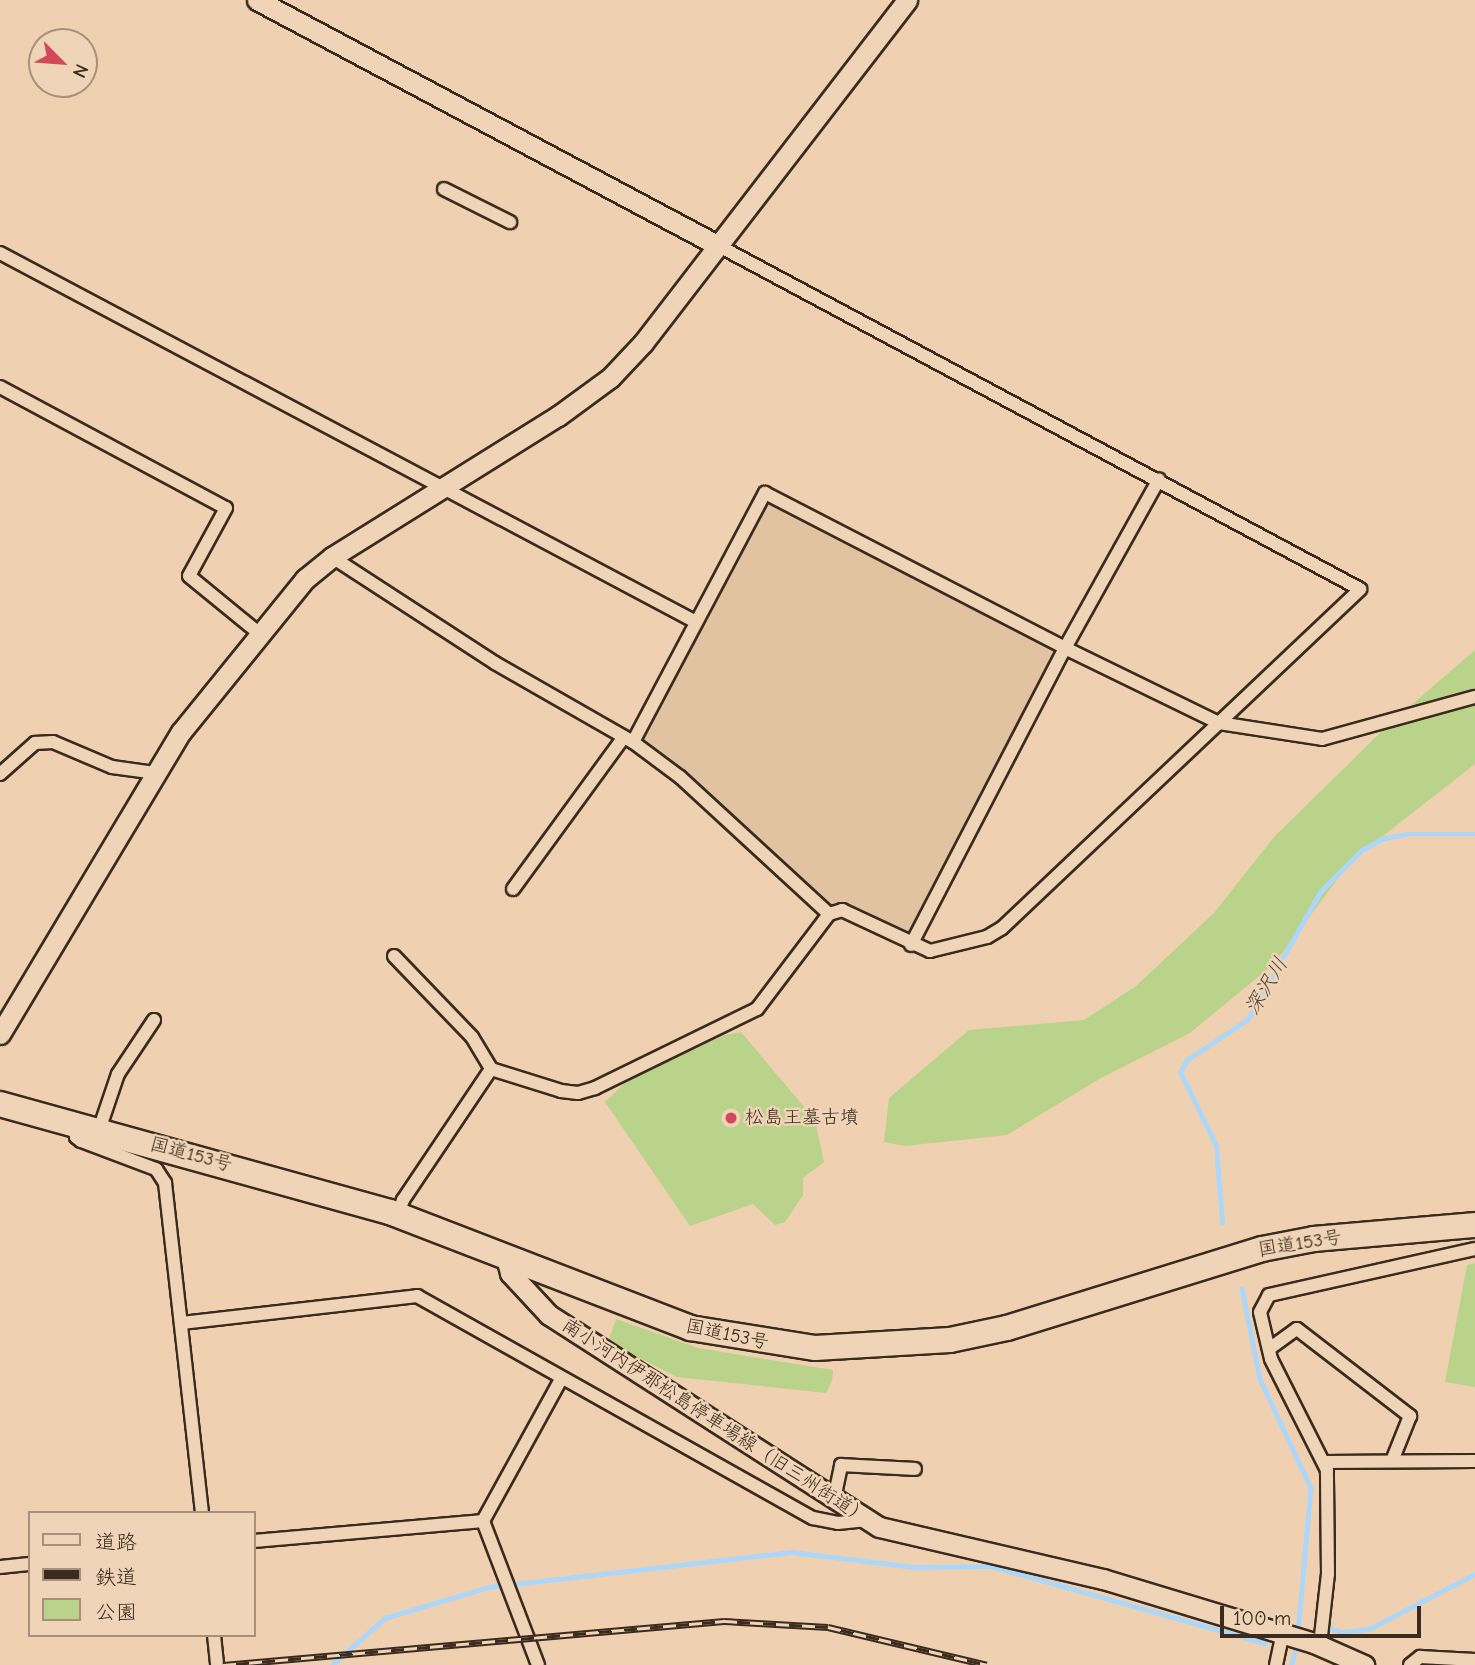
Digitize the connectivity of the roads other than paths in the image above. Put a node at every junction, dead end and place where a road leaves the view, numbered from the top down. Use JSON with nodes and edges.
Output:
{"nodes":[{"id":1,"x":257,"y":0,"type":"edge"},
{"id":2,"x":907,"y":0,"type":"edge"},
{"id":3,"x":444,"y":189,"type":"dead end"},
{"id":4,"x":510,"y":222,"type":"dead end"},
{"id":5,"x":717,"y":245,"type":"junction"},
{"id":6,"x":0,"y":253,"type":"edge"},
{"id":7,"x":0,"y":387,"type":"edge"},
{"id":8,"x":1159,"y":479,"type":"junction"},
{"id":9,"x":443,"y":486,"type":"junction"},
{"id":10,"x":332,"y":557,"type":"junction"},
{"id":11,"x":696,"y":622,"type":"junction"},
{"id":12,"x":261,"y":635,"type":"junction"},
{"id":13,"x":1065,"y":648,"type":"junction"},
{"id":14,"x":1475,"y":698,"type":"edge"},
{"id":15,"x":1219,"y":723,"type":"junction"},
{"id":16,"x":629,"y":740,"type":"junction"},
{"id":17,"x":155,"y":773,"type":"junction"},
{"id":18,"x":0,"y":774,"type":"edge"},
{"id":19,"x":513,"y":889,"type":"dead end"},
{"id":20,"x":829,"y":914,"type":"junction"},
{"id":21,"x":911,"y":946,"type":"junction"},
{"id":22,"x":394,"y":956,"type":"dead end"},
{"id":23,"x":154,"y":1020,"type":"dead end"},
{"id":24,"x":0,"y":1034,"type":"edge"},
{"id":25,"x":491,"y":1069,"type":"junction"},
{"id":26,"x":0,"y":1104,"type":"edge"},
{"id":27,"x":88,"y":1128,"type":"junction"},
{"id":28,"x":398,"y":1215,"type":"junction"},
{"id":29,"x":1475,"y":1225,"type":"edge"},
{"id":30,"x":1475,"y":1249,"type":"edge"},
{"id":31,"x":505,"y":1254,"type":"junction"},
{"id":32,"x":181,"y":1323,"type":"junction"},
{"id":33,"x":1270,"y":1354,"type":"junction"},
{"id":34,"x":561,"y":1379,"type":"junction"},
{"id":35,"x":1392,"y":1461,"type":"junction"},
{"id":36,"x":1475,"y":1461,"type":"edge"},
{"id":37,"x":1324,"y":1462,"type":"junction"},
{"id":38,"x":915,"y":1469,"type":"dead end"},
{"id":39,"x":834,"y":1499,"type":"junction"},
{"id":40,"x":202,"y":1511,"type":"edge"},
{"id":41,"x":867,"y":1520,"type":"junction"},
{"id":42,"x":483,"y":1521,"type":"junction"},
{"id":43,"x":256,"y":1541,"type":"edge"},
{"id":44,"x":28,"y":1564,"type":"edge"},
{"id":45,"x":0,"y":1567,"type":"edge"},
{"id":46,"x":1287,"y":1634,"type":"junction"},
{"id":47,"x":214,"y":1637,"type":"edge"},
{"id":48,"x":1317,"y":1644,"type":"junction"},
{"id":49,"x":1475,"y":1660,"type":"edge"},
{"id":50,"x":217,"y":1665,"type":"edge"},
{"id":51,"x":538,"y":1665,"type":"edge"},
{"id":52,"x":1276,"y":1665,"type":"edge"},
{"id":53,"x":1364,"y":1665,"type":"edge"},
{"id":54,"x":1410,"y":1665,"type":"edge"}],
"edges":[{"from":1,"to":5,"type":"street"},
{"from":2,"to":5,"type":"street"},
{"from":3,"to":4,"type":"street"},
{"from":5,"to":8,"type":"street"},
{"from":5,"to":9,"type":"street"},
{"from":6,"to":9,"type":"street"},
{"from":7,"to":12,"type":"street"},
{"from":8,"to":13,"type":"street"},
{"from":8,"to":15,"type":"street"},
{"from":9,"to":10,"type":"street"},
{"from":9,"to":11,"type":"street"},
{"from":10,"to":12,"type":"street"},
{"from":10,"to":16,"type":"street"},
{"from":11,"to":13,"type":"street"},
{"from":11,"to":16,"type":"street"},
{"from":12,"to":17,"type":"street"},
{"from":13,"to":15,"type":"street"},
{"from":13,"to":21,"type":"street"},
{"from":14,"to":15,"type":"street"},
{"from":15,"to":21,"type":"street"},
{"from":16,"to":19,"type":"street"},
{"from":16,"to":20,"type":"street"},
{"from":17,"to":18,"type":"street"},
{"from":17,"to":24,"type":"street"},
{"from":20,"to":21,"type":"street"},
{"from":20,"to":25,"type":"street"},
{"from":22,"to":25,"type":"street"},
{"from":23,"to":27,"type":"street"},
{"from":25,"to":28,"type":"street"},
{"from":26,"to":27,"type":"highway","name":"国道153号"},
{"from":27,"to":28,"type":"highway","name":"国道153号"},
{"from":27,"to":32,"type":"street"},
{"from":28,"to":31,"type":"highway","name":"国道153号"},
{"from":29,"to":31,"type":"highway","name":"国道153号"},
{"from":30,"to":33,"type":"street"},
{"from":31,"to":39,"type":"street","name":"南小河内伊那松島停車場線（旧三州街道）"},
{"from":32,"to":34,"type":"street"},
{"from":32,"to":40,"type":"street"},
{"from":33,"to":35,"type":"street"},
{"from":33,"to":37,"type":"street"},
{"from":34,"to":41,"type":"street"},
{"from":34,"to":42,"type":"street"},
{"from":35,"to":36,"type":"street"},
{"from":35,"to":37,"type":"street"},
{"from":37,"to":48,"type":"street"},
{"from":38,"to":39,"type":"street"},
{"from":39,"to":41,"type":"street","name":"南小河内伊那松島停車場線（旧三州街道）"},
{"from":41,"to":46,"type":"street","name":"南小河内伊那松島停車場線（旧三州街道）"},
{"from":42,"to":43,"type":"street"},
{"from":42,"to":51,"type":"street"},
{"from":44,"to":45,"type":"street"},
{"from":46,"to":48,"type":"street","name":"南小河内伊那松島停車場線（旧三州街道）"},
{"from":46,"to":52,"type":"street"},
{"from":47,"to":50,"type":"street"},
{"from":48,"to":53,"type":"street","name":"南小河内伊那松島停車場線（旧三州街道）"},
{"from":49,"to":54,"type":"street"}]}
